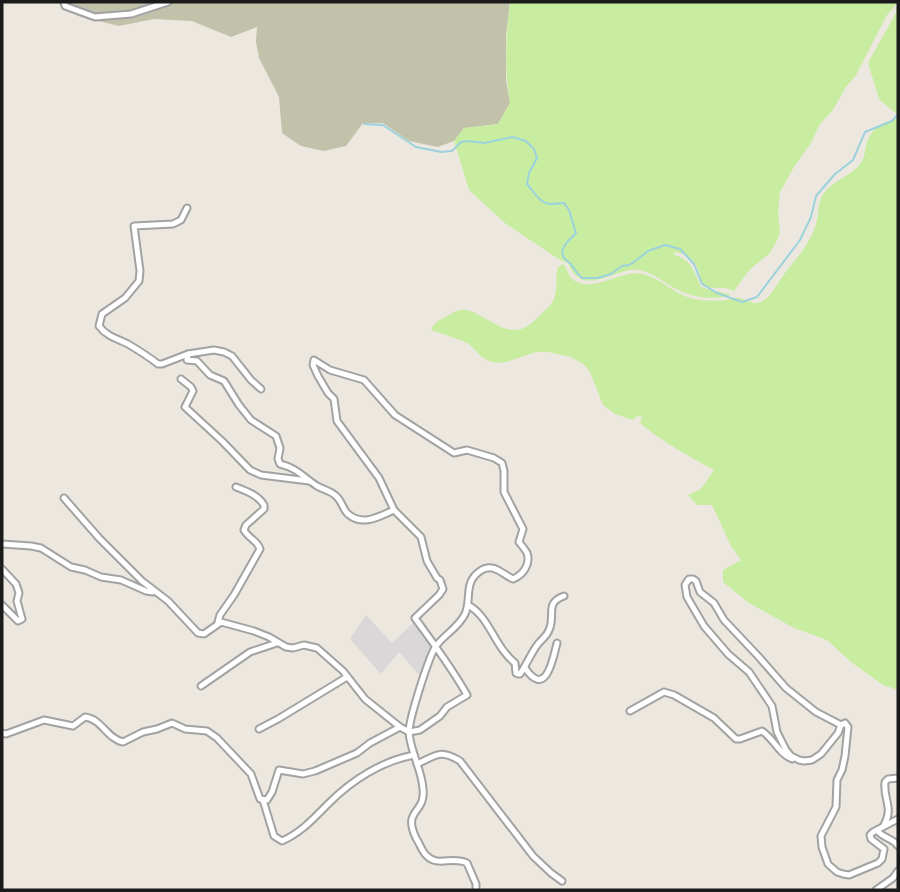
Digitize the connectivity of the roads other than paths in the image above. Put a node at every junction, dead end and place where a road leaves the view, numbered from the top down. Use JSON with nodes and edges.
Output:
{"nodes":[{"id":1,"x":64,"y":2,"type":"edge"},
{"id":2,"x":168,"y":2,"type":"edge"},
{"id":3,"x":187,"y":208,"type":"dead end"},
{"id":4,"x":188,"y":354,"type":"junction"},
{"id":5,"x":181,"y":379,"type":"dead end"},
{"id":6,"x":261,"y":389,"type":"dead end"},
{"id":7,"x":312,"y":482,"type":"junction"},
{"id":8,"x":236,"y":486,"type":"dead end"},
{"id":9,"x":64,"y":498,"type":"dead end"},
{"id":10,"x":394,"y":510,"type":"junction"},
{"id":11,"x":2,"y":544,"type":"edge"},
{"id":12,"x":2,"y":569,"type":"edge"},
{"id":13,"x":156,"y":592,"type":"junction"},
{"id":14,"x":564,"y":596,"type":"dead end"},
{"id":15,"x":2,"y":605,"type":"edge"},
{"id":16,"x":468,"y":605,"type":"junction"},
{"id":17,"x":218,"y":622,"type":"junction"},
{"id":18,"x":277,"y":643,"type":"junction"},
{"id":19,"x":557,"y":643,"type":"dead end"},
{"id":20,"x":435,"y":647,"type":"junction"},
{"id":21,"x":525,"y":668,"type":"junction"},
{"id":22,"x":347,"y":677,"type":"junction"},
{"id":23,"x":201,"y":686,"type":"dead end"},
{"id":24,"x":630,"y":711,"type":"dead end"},
{"id":25,"x":841,"y":725,"type":"junction"},
{"id":26,"x":400,"y":727,"type":"junction"},
{"id":27,"x":259,"y":729,"type":"dead end"},
{"id":28,"x":409,"y":732,"type":"junction"},
{"id":29,"x":2,"y":733,"type":"edge"},
{"id":30,"x":414,"y":755,"type":"junction"},
{"id":31,"x":799,"y":760,"type":"junction"},
{"id":32,"x":417,"y":764,"type":"junction"},
{"id":33,"x":898,"y":778,"type":"edge"},
{"id":34,"x":263,"y":800,"type":"junction"},
{"id":35,"x":898,"y":819,"type":"edge"},
{"id":36,"x":880,"y":829,"type":"junction"},
{"id":37,"x":898,"y":846,"type":"edge"},
{"id":38,"x":898,"y":872,"type":"edge"},
{"id":39,"x":562,"y":880,"type":"dead end"},
{"id":40,"x":476,"y":890,"type":"edge"},
{"id":41,"x":876,"y":890,"type":"edge"}],
"edges":[{"from":1,"to":2,"type":"street"},
{"from":3,"to":4,"type":"street"},
{"from":4,"to":6,"type":"street"},
{"from":4,"to":7,"type":"street"},
{"from":5,"to":7,"type":"street"},
{"from":7,"to":10,"type":"street"},
{"from":8,"to":17,"type":"street"},
{"from":9,"to":13,"type":"street"},
{"from":10,"to":16,"type":"street"},
{"from":10,"to":20,"type":"street"},
{"from":11,"to":13,"type":"street"},
{"from":12,"to":15,"type":"street"},
{"from":13,"to":17,"type":"street"},
{"from":14,"to":21,"type":"street"},
{"from":16,"to":20,"type":"street"},
{"from":16,"to":21,"type":"street"},
{"from":17,"to":18,"type":"street"},
{"from":18,"to":22,"type":"street"},
{"from":18,"to":23,"type":"street"},
{"from":19,"to":21,"type":"street"},
{"from":20,"to":28,"type":"street"},
{"from":20,"to":28,"type":"street"},
{"from":22,"to":26,"type":"street"},
{"from":22,"to":27,"type":"street"},
{"from":24,"to":31,"type":"street"},
{"from":25,"to":31,"type":"street"},
{"from":25,"to":31,"type":"street"},
{"from":25,"to":36,"type":"street"},
{"from":26,"to":28,"type":"street"},
{"from":26,"to":34,"type":"street"},
{"from":28,"to":30,"type":"street"},
{"from":29,"to":34,"type":"street"},
{"from":30,"to":32,"type":"street"},
{"from":30,"to":34,"type":"street"},
{"from":32,"to":39,"type":"street"},
{"from":32,"to":40,"type":"street"},
{"from":33,"to":36,"type":"street"},
{"from":35,"to":36,"type":"street"},
{"from":36,"to":37,"type":"street"},
{"from":38,"to":41,"type":"street"}]}
